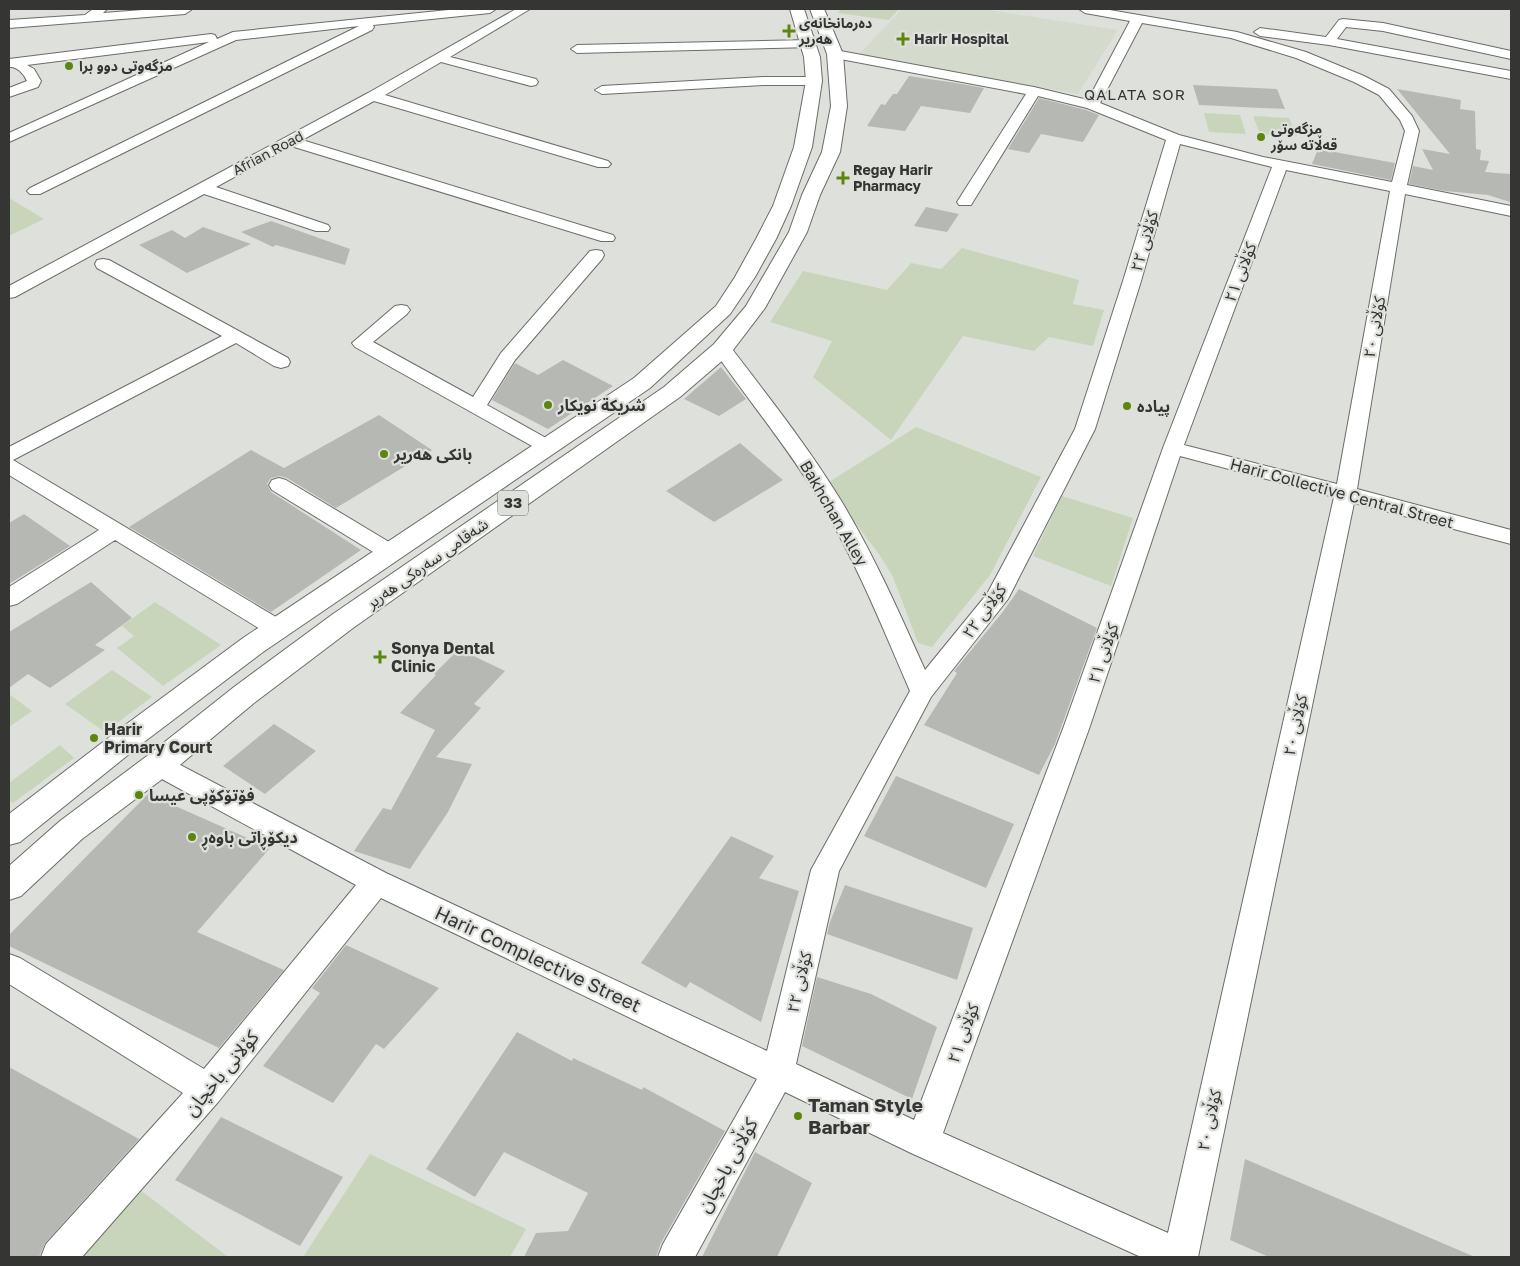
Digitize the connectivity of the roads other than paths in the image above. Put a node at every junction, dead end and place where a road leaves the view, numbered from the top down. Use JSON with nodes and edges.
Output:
{"nodes":[{"id":1,"x":101,"y":9,"type":"edge"},
{"id":2,"x":188,"y":9,"type":"edge"},
{"id":3,"x":490,"y":9,"type":"edge"},
{"id":4,"x":524,"y":9,"type":"edge"},
{"id":5,"x":797,"y":9,"type":"edge"},
{"id":6,"x":817,"y":9,"type":"edge"},
{"id":7,"x":1085,"y":9,"type":"edge"},
{"id":8,"x":88,"y":18,"type":"junction"},
{"id":9,"x":1138,"y":18,"type":"junction"},
{"id":10,"x":383,"y":20,"type":"junction"},
{"id":11,"x":9,"y":24,"type":"edge"},
{"id":12,"x":1234,"y":35,"type":"junction"},
{"id":13,"x":233,"y":36,"type":"junction"},
{"id":14,"x":1329,"y":41,"type":"junction"},
{"id":15,"x":809,"y":44,"type":"junction"},
{"id":16,"x":577,"y":49,"type":"dead end"},
{"id":17,"x":835,"y":54,"type":"junction"},
{"id":18,"x":1511,"y":55,"type":"edge"},
{"id":19,"x":439,"y":58,"type":"junction"},
{"id":20,"x":12,"y":63,"type":"edge"},
{"id":21,"x":1511,"y":75,"type":"edge"},
{"id":22,"x":814,"y":81,"type":"junction"},
{"id":23,"x":531,"y":82,"type":"dead end"},
{"id":24,"x":602,"y":90,"type":"dead end"},
{"id":25,"x":1034,"y":91,"type":"junction"},
{"id":26,"x":9,"y":93,"type":"edge"},
{"id":27,"x":373,"y":96,"type":"junction"},
{"id":28,"x":1092,"y":105,"type":"junction"},
{"id":29,"x":9,"y":138,"type":"edge"},
{"id":30,"x":1174,"y":138,"type":"junction"},
{"id":31,"x":290,"y":141,"type":"junction"},
{"id":32,"x":603,"y":164,"type":"dead end"},
{"id":33,"x":1280,"y":165,"type":"junction"},
{"id":34,"x":202,"y":188,"type":"junction"},
{"id":35,"x":1398,"y":190,"type":"junction"},
{"id":36,"x":35,"y":191,"type":"dead end"},
{"id":37,"x":965,"y":202,"type":"dead end"},
{"id":38,"x":1511,"y":211,"type":"edge"},
{"id":39,"x":322,"y":228,"type":"dead end"},
{"id":40,"x":607,"y":238,"type":"dead end"},
{"id":41,"x":596,"y":255,"type":"dead end"},
{"id":42,"x":103,"y":264,"type":"dead end"},
{"id":43,"x":9,"y":293,"type":"edge"},
{"id":44,"x":401,"y":310,"type":"dead end"},
{"id":45,"x":236,"y":336,"type":"junction"},
{"id":46,"x":722,"y":349,"type":"junction"},
{"id":47,"x":281,"y":362,"type":"dead end"},
{"id":48,"x":476,"y":407,"type":"junction"},
{"id":49,"x":1176,"y":442,"type":"junction"},
{"id":50,"x":548,"y":447,"type":"junction"},
{"id":51,"x":9,"y":455,"type":"edge"},
{"id":52,"x":9,"y":466,"type":"edge"},
{"id":53,"x":279,"y":485,"type":"dead end"},
{"id":54,"x":1346,"y":487,"type":"junction"},
{"id":55,"x":1511,"y":522,"type":"edge"},
{"id":56,"x":116,"y":530,"type":"junction"},
{"id":57,"x":1511,"y":537,"type":"edge"},
{"id":58,"x":391,"y":553,"type":"junction"},
{"id":59,"x":9,"y":598,"type":"edge"},
{"id":60,"x":278,"y":629,"type":"junction"},
{"id":61,"x":253,"y":645,"type":"junction"},
{"id":62,"x":286,"y":664,"type":"junction"},
{"id":63,"x":922,"y":691,"type":"junction"},
{"id":64,"x":158,"y":765,"type":"junction"},
{"id":65,"x":10,"y":828,"type":"edge"},
{"id":66,"x":376,"y":882,"type":"junction"},
{"id":67,"x":9,"y":886,"type":"edge"},
{"id":68,"x":9,"y":968,"type":"edge"},
{"id":69,"x":778,"y":1072,"type":"junction"},
{"id":70,"x":208,"y":1090,"type":"junction"},
{"id":71,"x":923,"y":1141,"type":"junction"},
{"id":72,"x":59,"y":1257,"type":"edge"},
{"id":73,"x":676,"y":1257,"type":"edge"},
{"id":74,"x":1180,"y":1257,"type":"edge"}],
"edges":[{"from":1,"to":8,"type":"street"},
{"from":2,"to":8,"type":"street"},
{"from":3,"to":10,"type":"street"},
{"from":4,"to":19,"type":"street","name":"Afrian Road"},
{"from":5,"to":15,"type":"main road","name":"شەقامی سەرەکی هەریر","number":"33"},
{"from":6,"to":17,"type":"main road","name":"شەقامی سەرەکی هەریر","number":"33"},
{"from":7,"to":9,"type":"street"},
{"from":8,"to":11,"type":"street"},
{"from":9,"to":12,"type":"street"},
{"from":9,"to":28,"type":"street"},
{"from":10,"to":13,"type":"street"},
{"from":10,"to":36,"type":"street"},
{"from":12,"to":14,"type":"street"},
{"from":12,"to":35,"type":"street","name":"کۆڵانی ٢٠"},
{"from":13,"to":20,"type":"street"},
{"from":13,"to":29,"type":"street"},
{"from":14,"to":18,"type":"street"},
{"from":14,"to":21,"type":"street"},
{"from":15,"to":16,"type":"street"},
{"from":15,"to":22,"type":"main road","name":"شەقامی سەرەکی هەریر","number":"33"},
{"from":17,"to":25,"type":"street"},
{"from":17,"to":46,"type":"main road","name":"شەقامی سەرەکی هەریر","number":"33"},
{"from":19,"to":23,"type":"street"},
{"from":19,"to":27,"type":"street","name":"Afrian Road"},
{"from":20,"to":26,"type":"street"},
{"from":22,"to":24,"type":"street"},
{"from":22,"to":50,"type":"main road","name":"شەقامی سەرەکی هەریر","number":"33"},
{"from":25,"to":28,"type":"street"},
{"from":25,"to":37,"type":"street"},
{"from":27,"to":31,"type":"street","name":"Afrian Road"},
{"from":27,"to":32,"type":"street"},
{"from":28,"to":30,"type":"street"},
{"from":30,"to":33,"type":"street"},
{"from":30,"to":63,"type":"street","name":"کۆڵانی ٢٢"},
{"from":31,"to":34,"type":"street","name":"Afrian Road"},
{"from":31,"to":40,"type":"street"},
{"from":33,"to":35,"type":"street"},
{"from":33,"to":49,"type":"street","name":"کۆڵانی ٢١"},
{"from":34,"to":39,"type":"street"},
{"from":34,"to":43,"type":"street","name":"Afrian Road"},
{"from":35,"to":38,"type":"street"},
{"from":35,"to":54,"type":"street","name":"کۆڵانی ٢٠"},
{"from":41,"to":48,"type":"street"},
{"from":42,"to":45,"type":"street"},
{"from":44,"to":48,"type":"street"},
{"from":45,"to":47,"type":"street"},
{"from":45,"to":51,"type":"street"},
{"from":46,"to":62,"type":"main road","name":"شەقامی سەرەکی هەریر","number":"33"},
{"from":46,"to":63,"type":"street","name":"Bakhchan Alley"},
{"from":48,"to":50,"type":"street"},
{"from":49,"to":54,"type":"street","name":"Harir Collective Central Street"},
{"from":49,"to":71,"type":"street","name":"کۆڵانی ٢١"},
{"from":50,"to":58,"type":"main road","name":"شەقامی سەرەکی هەریر","number":"33"},
{"from":52,"to":56,"type":"street"},
{"from":53,"to":58,"type":"street"},
{"from":54,"to":55,"type":"street","name":"Harir Collective Central Street"},
{"from":54,"to":57,"type":"street","name":"Harir Collective Central Street"},
{"from":54,"to":74,"type":"street","name":"کۆڵانی ٢٠"},
{"from":56,"to":59,"type":"street"},
{"from":56,"to":60,"type":"street"},
{"from":58,"to":60,"type":"main road","name":"شەقامی سەرەکی هەریر","number":"33"},
{"from":60,"to":61,"type":"main road","name":"شەقامی سەرەکی هەریر","number":"33"},
{"from":61,"to":62,"type":"main road"},
{"from":61,"to":65,"type":"main road","name":"شەقامی سەرەکی هەریر","number":"33"},
{"from":62,"to":64,"type":"main road","name":"شەقامی سەرەکی هەریر","number":"33"},
{"from":63,"to":69,"type":"street","name":"کۆڵانی ٢٢"},
{"from":64,"to":66,"type":"street","name":"Harir Complective Street"},
{"from":64,"to":67,"type":"main road","name":"شەقامی سەرەکی هەریر","number":"33"},
{"from":66,"to":69,"type":"street","name":"Harir Complective Street"},
{"from":66,"to":70,"type":"street","name":"کۆلانی باخچان"},
{"from":68,"to":70,"type":"street"},
{"from":69,"to":71,"type":"street","name":"Harir Complective Street"},
{"from":69,"to":73,"type":"street","name":"کۆڵانی باخچان"},
{"from":70,"to":72,"type":"street","name":"کۆلانی باخچان"},
{"from":71,"to":74,"type":"street","name":"Harir Complective Street"}]}
